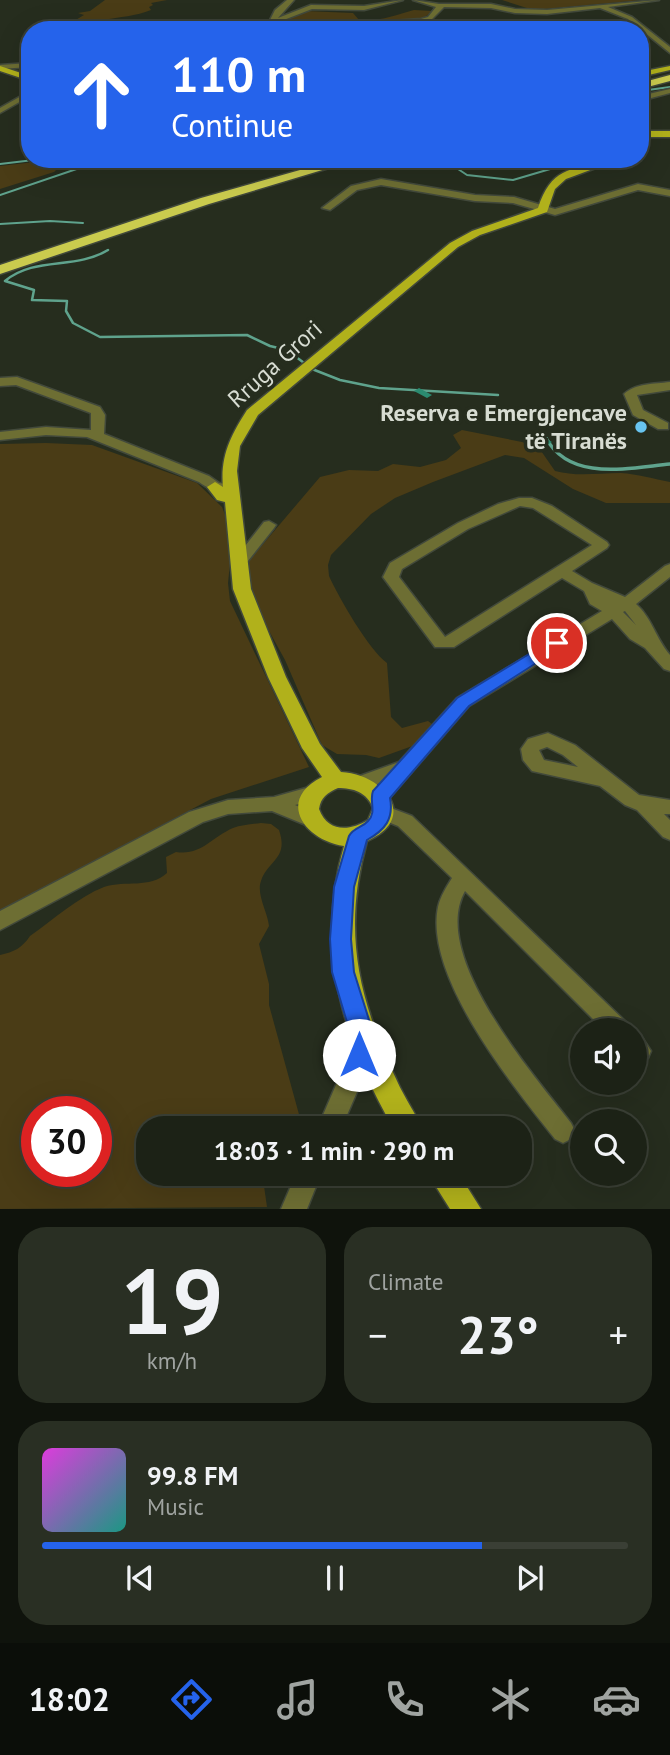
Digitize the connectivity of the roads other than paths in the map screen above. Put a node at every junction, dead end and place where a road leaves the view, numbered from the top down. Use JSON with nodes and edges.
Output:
{"nodes":[{"id":1,"x":291,"y":0,"type":"edge"},
{"id":2,"x":400,"y":0,"type":"edge"},
{"id":3,"x":416,"y":0,"type":"edge"},
{"id":4,"x":656,"y":0,"type":"edge"},
{"id":5,"x":439,"y":6,"type":"junction"},
{"id":6,"x":601,"y":6,"type":"junction"},
{"id":7,"x":274,"y":21,"type":"edge"},
{"id":8,"x":282,"y":21,"type":"edge"},
{"id":9,"x":424,"y":21,"type":"edge"},
{"id":10,"x":634,"y":21,"type":"edge"},
{"id":11,"x":649,"y":33,"type":"edge"},
{"id":12,"x":670,"y":51,"type":"edge"},
{"id":13,"x":21,"y":66,"type":"edge"},
{"id":14,"x":0,"y":67,"type":"edge"},
{"id":15,"x":670,"y":74,"type":"edge"},
{"id":16,"x":21,"y":75,"type":"edge"},
{"id":17,"x":649,"y":80,"type":"edge"},
{"id":18,"x":670,"y":91,"type":"edge"},
{"id":19,"x":649,"y":97,"type":"edge"},
{"id":20,"x":21,"y":98,"type":"edge"},
{"id":21,"x":0,"y":111,"type":"edge"},
{"id":22,"x":649,"y":134,"type":"edge"},
{"id":23,"x":670,"y":135,"type":"edge"},
{"id":24,"x":649,"y":143,"type":"edge"},
{"id":25,"x":300,"y":168,"type":"edge"},
{"id":26,"x":321,"y":168,"type":"edge"},
{"id":27,"x":588,"y":168,"type":"edge"},
{"id":28,"x":670,"y":193,"type":"edge"},
{"id":29,"x":327,"y":208,"type":"dead end"},
{"id":30,"x":543,"y":210,"type":"junction"},
{"id":31,"x":0,"y":263,"type":"edge"},
{"id":32,"x":0,"y":270,"type":"edge"},
{"id":33,"x":2,"y":379,"type":"edge"},
{"id":34,"x":670,"y":386,"type":"edge"},
{"id":35,"x":663,"y":426,"type":"dead end"},
{"id":36,"x":0,"y":436,"type":"edge"},
{"id":37,"x":97,"y":437,"type":"junction"},
{"id":38,"x":223,"y":487,"type":"junction"},
{"id":39,"x":238,"y":547,"type":"junction"},
{"id":40,"x":670,"y":569,"type":"edge"},
{"id":41,"x":562,"y":571,"type":"junction"},
{"id":42,"x":620,"y":607,"type":"junction"},
{"id":43,"x":670,"y":665,"type":"edge"},
{"id":44,"x":404,"y":768,"type":"junction"},
{"id":45,"x":605,"y":780,"type":"dead end"},
{"id":46,"x":364,"y":782,"type":"junction"},
{"id":47,"x":322,"y":787,"type":"junction"},
{"id":48,"x":274,"y":804,"type":"junction"},
{"id":49,"x":382,"y":804,"type":"junction"},
{"id":50,"x":645,"y":805,"type":"junction"},
{"id":51,"x":670,"y":807,"type":"edge"},
{"id":52,"x":311,"y":820,"type":"junction"},
{"id":53,"x":670,"y":832,"type":"edge"},
{"id":54,"x":334,"y":836,"type":"junction"},
{"id":55,"x":358,"y":836,"type":"junction"},
{"id":56,"x":348,"y":865,"type":"junction"},
{"id":57,"x":463,"y":877,"type":"junction"},
{"id":58,"x":0,"y":921,"type":"edge"},
{"id":59,"x":607,"y":1018,"type":"edge"},
{"id":60,"x":364,"y":1039,"type":"junction"},
{"id":61,"x":335,"y":1116,"type":"edge"},
{"id":62,"x":399,"y":1116,"type":"edge"},
{"id":63,"x":563,"y":1131,"type":"dead end"},
{"id":64,"x":304,"y":1186,"type":"edge"},
{"id":65,"x":451,"y":1186,"type":"edge"},
{"id":66,"x":294,"y":1209,"type":"edge"},
{"id":67,"x":467,"y":1209,"type":"edge"}],
"edges":[{"from":1,"to":7,"type":"street"},
{"from":2,"to":8,"type":"street"},
{"from":3,"to":5,"type":"street"},
{"from":4,"to":6,"type":"street"},
{"from":5,"to":6,"type":"street"},
{"from":5,"to":9,"type":"street"},
{"from":6,"to":10,"type":"street"},
{"from":11,"to":12,"type":"street"},
{"from":13,"to":14,"type":"street"},
{"from":14,"to":16,"type":"main road"},
{"from":15,"to":17,"type":"highway"},
{"from":18,"to":19,"type":"street"},
{"from":20,"to":21,"type":"street"},
{"from":22,"to":23,"type":"main road"},
{"from":23,"to":24,"type":"main road"},
{"from":25,"to":31,"type":"highway"},
{"from":26,"to":32,"type":"highway"},
{"from":27,"to":30,"type":"main road"},
{"from":28,"to":30,"type":"street"},
{"from":29,"to":30,"type":"street"},
{"from":30,"to":38,"type":"main road","name":"Rruga Grori"},
{"from":33,"to":37,"type":"street"},
{"from":34,"to":35,"type":"street"},
{"from":36,"to":37,"type":"street"},
{"from":37,"to":38,"type":"street"},
{"from":38,"to":39,"type":"main road","name":"Rruga Grori"},
{"from":39,"to":39,"type":"street"},
{"from":39,"to":47,"type":"main road","name":"Rruga Grori"},
{"from":40,"to":42,"type":"street"},
{"from":41,"to":41,"type":"street"},
{"from":41,"to":42,"type":"street"},
{"from":42,"to":43,"type":"street"},
{"from":42,"to":44,"type":"street"},
{"from":44,"to":46,"type":"street"},
{"from":44,"to":49,"type":"street"},
{"from":45,"to":50,"type":"street"},
{"from":46,"to":47,"type":"main road"},
{"from":46,"to":49,"type":"main road"},
{"from":47,"to":48,"type":"street"},
{"from":47,"to":52,"type":"main road"},
{"from":48,"to":52,"type":"street"},
{"from":48,"to":58,"type":"street"},
{"from":49,"to":55,"type":"main road"},
{"from":49,"to":57,"type":"street"},
{"from":50,"to":51,"type":"street"},
{"from":50,"to":53,"type":"street"},
{"from":52,"to":54,"type":"main road"},
{"from":54,"to":55,"type":"main road"},
{"from":54,"to":56,"type":"main road"},
{"from":55,"to":56,"type":"main road"},
{"from":56,"to":60,"type":"main road"},
{"from":57,"to":59,"type":"street"},
{"from":57,"to":63,"type":"street"},
{"from":60,"to":61,"type":"street"},
{"from":60,"to":62,"type":"main road"},
{"from":64,"to":66,"type":"street"},
{"from":65,"to":67,"type":"main road"}]}
